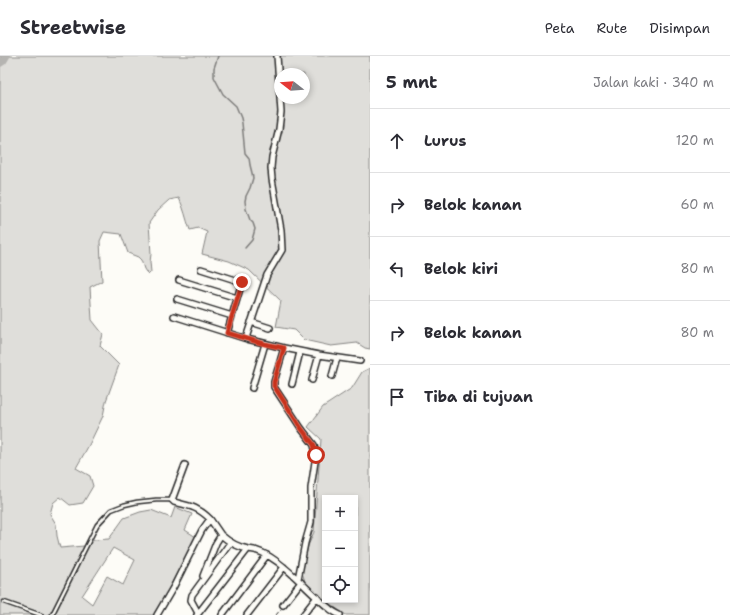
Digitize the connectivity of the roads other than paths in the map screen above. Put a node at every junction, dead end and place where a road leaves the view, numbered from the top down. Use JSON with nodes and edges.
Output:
{"nodes":[{"id":1,"x":277,"y":56,"type":"edge"},
{"id":2,"x":278,"y":68,"type":"edge"},
{"id":3,"x":280,"y":104,"type":"edge"},
{"id":4,"x":201,"y":269,"type":"dead end"},
{"id":5,"x":180,"y":280,"type":"dead end"},
{"id":6,"x":237,"y":298,"type":"junction"},
{"id":7,"x":177,"y":299,"type":"dead end"},
{"id":8,"x":174,"y":316,"type":"dead end"},
{"id":9,"x":232,"y":316,"type":"junction"},
{"id":10,"x":251,"y":322,"type":"junction"},
{"id":11,"x":270,"y":328,"type":"dead end"},
{"id":12,"x":227,"y":333,"type":"junction"},
{"id":13,"x":247,"y":339,"type":"junction"},
{"id":14,"x":265,"y":344,"type":"junction"},
{"id":15,"x":284,"y":348,"type":"junction"},
{"id":16,"x":300,"y":352,"type":"junction"},
{"id":17,"x":319,"y":355,"type":"junction"},
{"id":18,"x":337,"y":358,"type":"junction"},
{"id":19,"x":360,"y":361,"type":"dead end"},
{"id":20,"x":332,"y":376,"type":"dead end"},
{"id":21,"x":312,"y":380,"type":"dead end"},
{"id":22,"x":292,"y":384,"type":"dead end"},
{"id":23,"x":252,"y":388,"type":"dead end"},
{"id":24,"x":185,"y":465,"type":"dead end"},
{"id":25,"x":172,"y":500,"type":"junction"},
{"id":26,"x":210,"y":519,"type":"junction"},
{"id":27,"x":221,"y":535,"type":"junction"},
{"id":28,"x":230,"y":543,"type":"junction"},
{"id":29,"x":248,"y":549,"type":"junction"},
{"id":30,"x":267,"y":555,"type":"junction"},
{"id":31,"x":284,"y":567,"type":"junction"},
{"id":32,"x":299,"y":580,"type":"junction"},
{"id":33,"x":200,"y":582,"type":"junction"},
{"id":34,"x":316,"y":597,"type":"junction"},
{"id":35,"x":4,"y":602,"type":"dead end"},
{"id":36,"x":283,"y":605,"type":"road end"},
{"id":37,"x":198,"y":614,"type":"edge"},
{"id":38,"x":41,"y":615,"type":"edge"},
{"id":39,"x":52,"y":615,"type":"edge"},
{"id":40,"x":157,"y":615,"type":"edge"},
{"id":41,"x":222,"y":615,"type":"edge"},
{"id":42,"x":247,"y":615,"type":"edge"},
{"id":43,"x":303,"y":615,"type":"edge"},
{"id":44,"x":340,"y":615,"type":"edge"}],
"edges":[{"from":1,"to":2,"type":"street"},
{"from":3,"to":10,"type":"street"},
{"from":4,"to":6,"type":"street"},
{"from":5,"to":6,"type":"street"},
{"from":6,"to":9,"type":"street"},
{"from":7,"to":9,"type":"street"},
{"from":8,"to":12,"type":"street"},
{"from":9,"to":12,"type":"street"},
{"from":10,"to":11,"type":"street"},
{"from":10,"to":13,"type":"street"},
{"from":12,"to":13,"type":"street"},
{"from":13,"to":14,"type":"street"},
{"from":14,"to":15,"type":"street"},
{"from":14,"to":23,"type":"street"},
{"from":15,"to":16,"type":"street"},
{"from":15,"to":32,"type":"street"},
{"from":16,"to":17,"type":"street"},
{"from":16,"to":22,"type":"street"},
{"from":17,"to":18,"type":"street"},
{"from":17,"to":21,"type":"street"},
{"from":18,"to":19,"type":"street"},
{"from":18,"to":20,"type":"street"},
{"from":24,"to":25,"type":"street"},
{"from":25,"to":26,"type":"street"},
{"from":25,"to":39,"type":"lane"},
{"from":26,"to":27,"type":"street"},
{"from":26,"to":40,"type":"street"},
{"from":27,"to":28,"type":"street"},
{"from":27,"to":33,"type":"street"},
{"from":28,"to":29,"type":"street"},
{"from":28,"to":33,"type":"street"},
{"from":29,"to":30,"type":"street"},
{"from":29,"to":37,"type":"street"},
{"from":30,"to":31,"type":"street"},
{"from":30,"to":41,"type":"street"},
{"from":31,"to":32,"type":"street"},
{"from":31,"to":42,"type":"street"},
{"from":32,"to":34,"type":"street"},
{"from":32,"to":36,"type":"street"},
{"from":33,"to":37,"type":"street"},
{"from":34,"to":43,"type":"street"},
{"from":34,"to":44,"type":"street"},
{"from":35,"to":38,"type":"lane"}]}
